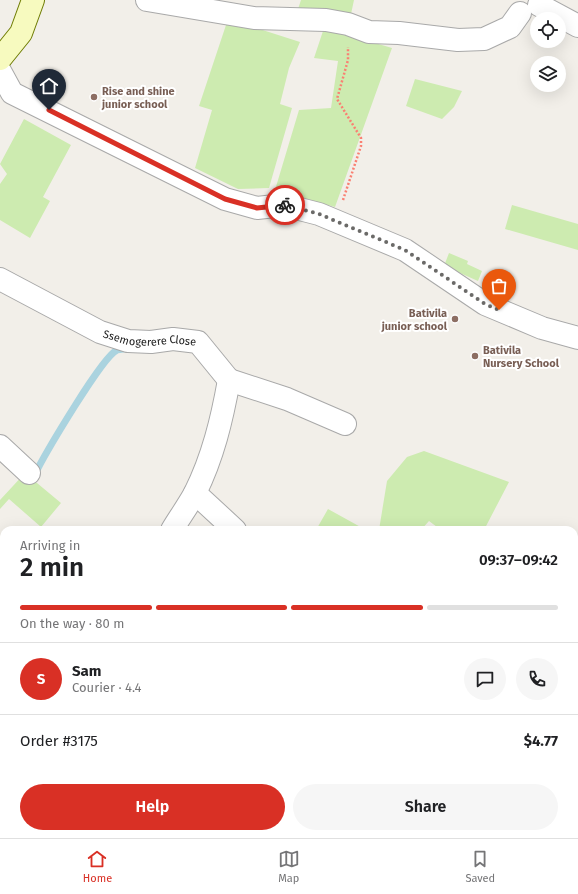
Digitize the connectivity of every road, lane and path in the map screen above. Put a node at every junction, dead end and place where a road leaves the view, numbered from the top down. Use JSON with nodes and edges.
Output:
{"nodes":[{"id":1,"x":34,"y":0,"type":"edge"},
{"id":2,"x":147,"y":0,"type":"edge"},
{"id":3,"x":348,"y":24,"type":"junction"},
{"id":4,"x":578,"y":26,"type":"edge"},
{"id":5,"x":0,"y":60,"type":"edge"},
{"id":6,"x":0,"y":71,"type":"edge"},
{"id":7,"x":331,"y":219,"type":"junction"},
{"id":8,"x":0,"y":279,"type":"edge"},
{"id":9,"x":578,"y":338,"type":"edge"},
{"id":10,"x":229,"y":380,"type":"junction"},
{"id":11,"x":345,"y":424,"type":"dead end"},
{"id":12,"x":0,"y":446,"type":"edge"},
{"id":13,"x":29,"y":473,"type":"dead end"},
{"id":14,"x":195,"y":493,"type":"junction"},
{"id":15,"x":174,"y":526,"type":"edge"},
{"id":16,"x":231,"y":526,"type":"edge"}],
"edges":[{"from":1,"to":5,"type":"street"},
{"from":2,"to":3,"type":"street"},
{"from":3,"to":4,"type":"street"},
{"from":3,"to":7,"type":"path"},
{"from":6,"to":7,"type":"street"},
{"from":7,"to":9,"type":"street"},
{"from":8,"to":10,"type":"street","name":"Ssemogerere Close"},
{"from":10,"to":11,"type":"street"},
{"from":10,"to":14,"type":"street"},
{"from":12,"to":13,"type":"street"},
{"from":14,"to":15,"type":"street"},
{"from":14,"to":16,"type":"street"}]}
